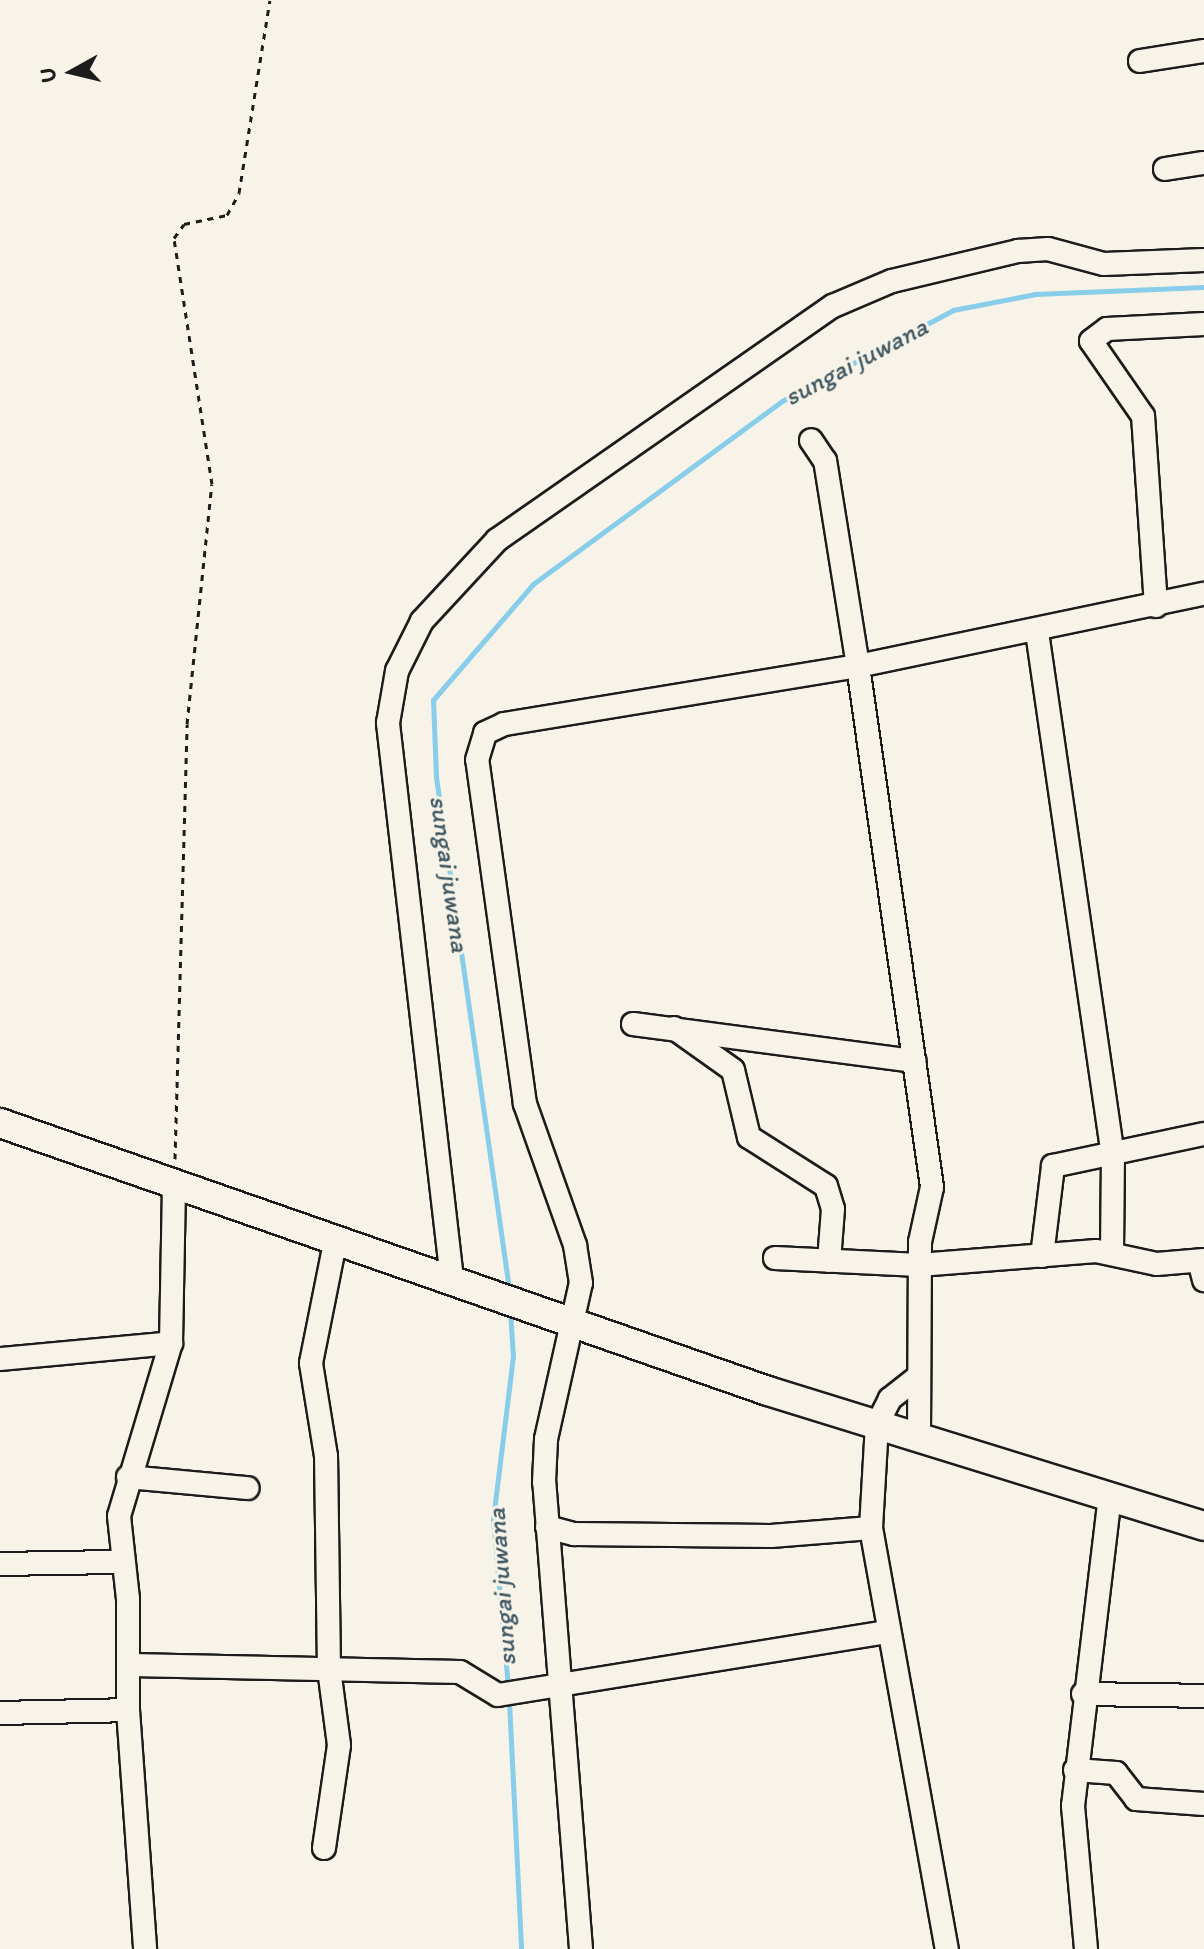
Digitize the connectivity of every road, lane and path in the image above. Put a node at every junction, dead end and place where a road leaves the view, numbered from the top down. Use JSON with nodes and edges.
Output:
{"nodes":[{"id":1,"x":270,"y":0,"type":"edge"},
{"id":2,"x":1204,"y":51,"type":"edge"},
{"id":3,"x":1140,"y":61,"type":"dead end"},
{"id":4,"x":1204,"y":163,"type":"edge"},
{"id":5,"x":1165,"y":169,"type":"dead end"},
{"id":6,"x":1204,"y":260,"type":"edge"},
{"id":7,"x":1204,"y":324,"type":"edge"},
{"id":8,"x":811,"y":440,"type":"dead end"},
{"id":9,"x":1204,"y":594,"type":"edge"},
{"id":10,"x":1156,"y":606,"type":"junction"},
{"id":11,"x":1037,"y":632,"type":"junction"},
{"id":12,"x":858,"y":666,"type":"junction"},
{"id":13,"x":633,"y":1024,"type":"dead end"},
{"id":14,"x":674,"y":1028,"type":"junction"},
{"id":15,"x":915,"y":1061,"type":"junction"},
{"id":16,"x":0,"y":1123,"type":"edge"},
{"id":17,"x":1204,"y":1134,"type":"edge"},
{"id":18,"x":1113,"y":1156,"type":"junction"},
{"id":19,"x":174,"y":1183,"type":"junction"},
{"id":20,"x":336,"y":1238,"type":"junction"},
{"id":21,"x":1112,"y":1252,"type":"junction"},
{"id":22,"x":1042,"y":1256,"type":"junction"},
{"id":23,"x":775,"y":1258,"type":"dead end"},
{"id":24,"x":829,"y":1261,"type":"junction"},
{"id":25,"x":919,"y":1265,"type":"junction"},
{"id":26,"x":1202,"y":1267,"type":"edge"},
{"id":27,"x":452,"y":1279,"type":"junction"},
{"id":28,"x":574,"y":1322,"type":"junction"},
{"id":29,"x":171,"y":1343,"type":"junction"},
{"id":30,"x":0,"y":1359,"type":"edge"},
{"id":31,"x":918,"y":1377,"type":"junction"},
{"id":32,"x":877,"y":1424,"type":"junction"},
{"id":33,"x":919,"y":1436,"type":"junction"},
{"id":34,"x":128,"y":1477,"type":"junction"},
{"id":35,"x":247,"y":1488,"type":"dead end"},
{"id":36,"x":1110,"y":1497,"type":"junction"},
{"id":37,"x":1204,"y":1526,"type":"edge"},
{"id":38,"x":547,"y":1527,"type":"junction"},
{"id":39,"x":871,"y":1528,"type":"junction"},
{"id":40,"x":119,"y":1562,"type":"junction"},
{"id":41,"x":0,"y":1564,"type":"edge"},
{"id":42,"x":886,"y":1632,"type":"junction"},
{"id":43,"x":131,"y":1665,"type":"junction"},
{"id":44,"x":329,"y":1669,"type":"junction"},
{"id":45,"x":564,"y":1687,"type":"junction"},
{"id":46,"x":1083,"y":1694,"type":"junction"},
{"id":47,"x":1204,"y":1696,"type":"edge"},
{"id":48,"x":128,"y":1710,"type":"junction"},
{"id":49,"x":0,"y":1713,"type":"edge"},
{"id":50,"x":1075,"y":1770,"type":"junction"},
{"id":51,"x":1204,"y":1804,"type":"edge"},
{"id":52,"x":324,"y":1848,"type":"dead end"},
{"id":53,"x":145,"y":1949,"type":"edge"},
{"id":54,"x":581,"y":1949,"type":"edge"},
{"id":55,"x":947,"y":1949,"type":"edge"},
{"id":56,"x":1086,"y":1949,"type":"edge"}],
"edges":[{"from":1,"to":19,"type":"path"},
{"from":2,"to":3,"type":"street"},
{"from":4,"to":5,"type":"street"},
{"from":6,"to":27,"type":"street"},
{"from":7,"to":10,"type":"street"},
{"from":8,"to":12,"type":"street"},
{"from":9,"to":10,"type":"street"},
{"from":10,"to":11,"type":"street"},
{"from":11,"to":12,"type":"street"},
{"from":11,"to":18,"type":"street"},
{"from":12,"to":15,"type":"street"},
{"from":12,"to":28,"type":"street"},
{"from":13,"to":14,"type":"street"},
{"from":14,"to":15,"type":"street"},
{"from":14,"to":24,"type":"street"},
{"from":15,"to":25,"type":"street"},
{"from":16,"to":19,"type":"main road"},
{"from":17,"to":18,"type":"street"},
{"from":18,"to":21,"type":"street"},
{"from":18,"to":22,"type":"street"},
{"from":19,"to":20,"type":"main road"},
{"from":19,"to":29,"type":"street"},
{"from":20,"to":27,"type":"main road"},
{"from":20,"to":44,"type":"street"},
{"from":21,"to":22,"type":"street"},
{"from":21,"to":26,"type":"street"},
{"from":22,"to":25,"type":"street"},
{"from":23,"to":24,"type":"street"},
{"from":24,"to":25,"type":"street"},
{"from":25,"to":31,"type":"street"},
{"from":27,"to":28,"type":"main road"},
{"from":28,"to":32,"type":"main road"},
{"from":28,"to":38,"type":"street"},
{"from":29,"to":30,"type":"street"},
{"from":29,"to":34,"type":"street"},
{"from":31,"to":32,"type":"street"},
{"from":31,"to":33,"type":"street"},
{"from":32,"to":33,"type":"main road"},
{"from":32,"to":39,"type":"street"},
{"from":33,"to":36,"type":"main road"},
{"from":34,"to":35,"type":"street"},
{"from":34,"to":40,"type":"street"},
{"from":36,"to":37,"type":"main road"},
{"from":36,"to":46,"type":"street"},
{"from":38,"to":39,"type":"street"},
{"from":38,"to":45,"type":"street"},
{"from":39,"to":42,"type":"street"},
{"from":40,"to":41,"type":"street"},
{"from":40,"to":43,"type":"street"},
{"from":42,"to":45,"type":"street"},
{"from":42,"to":55,"type":"street"},
{"from":43,"to":44,"type":"street"},
{"from":43,"to":48,"type":"street"},
{"from":44,"to":45,"type":"street"},
{"from":44,"to":52,"type":"street"},
{"from":45,"to":54,"type":"street"},
{"from":46,"to":47,"type":"street"},
{"from":46,"to":50,"type":"street"},
{"from":48,"to":49,"type":"street"},
{"from":48,"to":53,"type":"street"},
{"from":50,"to":51,"type":"street"},
{"from":50,"to":56,"type":"street"}]}
